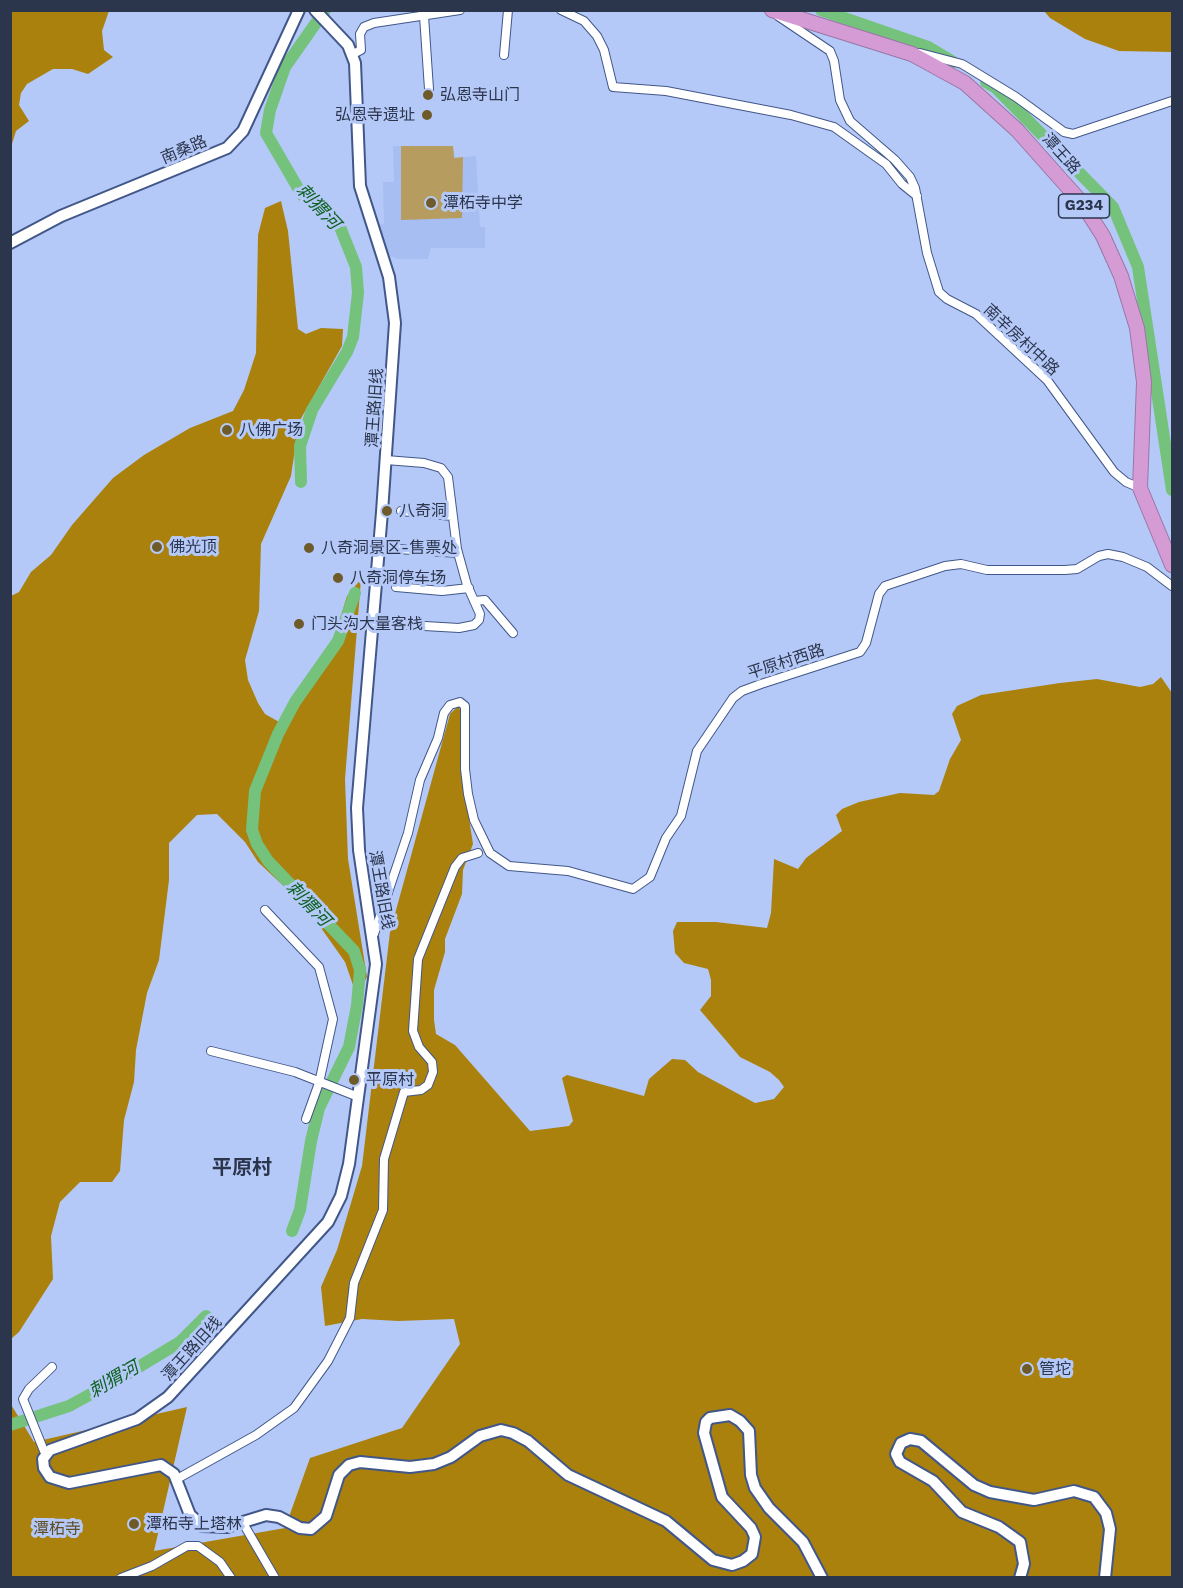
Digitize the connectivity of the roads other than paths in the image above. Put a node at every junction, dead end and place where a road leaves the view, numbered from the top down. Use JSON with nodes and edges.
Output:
{"nodes":[{"id":1,"x":299,"y":10,"type":"edge"},
{"id":2,"x":315,"y":10,"type":"edge"},
{"id":3,"x":459,"y":10,"type":"edge"},
{"id":4,"x":508,"y":10,"type":"edge"},
{"id":5,"x":561,"y":10,"type":"edge"},
{"id":6,"x":770,"y":10,"type":"edge"},
{"id":7,"x":424,"y":16,"type":"junction"},
{"id":8,"x":891,"y":47,"type":"junction"},
{"id":9,"x":353,"y":54,"type":"junction"},
{"id":10,"x":504,"y":55,"type":"dead end"},
{"id":11,"x":429,"y":89,"type":"dead end"},
{"id":12,"x":1173,"y":101,"type":"edge"},
{"id":13,"x":917,"y":196,"type":"junction"},
{"id":14,"x":10,"y":243,"type":"edge"},
{"id":15,"x":386,"y":460,"type":"junction"},
{"id":16,"x":1140,"y":488,"type":"junction"},
{"id":17,"x":400,"y":511,"type":"dead end"},
{"id":18,"x":452,"y":516,"type":"junction"},
{"id":19,"x":398,"y":549,"type":"dead end"},
{"id":20,"x":458,"y":553,"type":"junction"},
{"id":21,"x":1173,"y":565,"type":"edge"},
{"id":22,"x":1173,"y":586,"type":"edge"},
{"id":23,"x":396,"y":587,"type":"dead end"},
{"id":24,"x":469,"y":588,"type":"junction"},
{"id":25,"x":474,"y":602,"type":"junction"},
{"id":26,"x":373,"y":623,"type":"junction"},
{"id":27,"x":513,"y":633,"type":"dead end"},
{"id":28,"x":478,"y":853,"type":"dead end"},
{"id":29,"x":265,"y":910,"type":"dead end"},
{"id":30,"x":374,"y":934,"type":"junction"},
{"id":31,"x":211,"y":1051,"type":"dead end"},
{"id":32,"x":319,"y":1084,"type":"junction"},
{"id":33,"x":356,"y":1096,"type":"junction"},
{"id":34,"x":306,"y":1119,"type":"dead end"},
{"id":35,"x":52,"y":1367,"type":"dead end"},
{"id":36,"x":44,"y":1451,"type":"dead end"},
{"id":37,"x":177,"y":1479,"type":"junction"},
{"id":38,"x":243,"y":1523,"type":"junction"},
{"id":39,"x":121,"y":1578,"type":"edge"},
{"id":40,"x":231,"y":1578,"type":"edge"},
{"id":41,"x":275,"y":1578,"type":"edge"},
{"id":42,"x":822,"y":1578,"type":"edge"},
{"id":43,"x":1020,"y":1578,"type":"edge"},
{"id":44,"x":1104,"y":1578,"type":"edge"}],
"edges":[{"from":1,"to":14,"type":"main road","name":"南桑路"},
{"from":2,"to":9,"type":"main road","name":"潭王路旧线"},
{"from":3,"to":7,"type":"street"},
{"from":4,"to":10,"type":"street"},
{"from":5,"to":13,"type":"street"},
{"from":6,"to":8,"type":"highway","name":"潭王路","number":"G234"},
{"from":6,"to":13,"type":"street","name":"南辛房村中路"},
{"from":7,"to":9,"type":"street"},
{"from":7,"to":11,"type":"street"},
{"from":8,"to":12,"type":"street"},
{"from":8,"to":16,"type":"highway","name":"潭王路","number":"G234"},
{"from":9,"to":15,"type":"main road","name":"潭王路旧线"},
{"from":13,"to":16,"type":"street","name":"南辛房村中路"},
{"from":15,"to":18,"type":"street"},
{"from":15,"to":26,"type":"main road","name":"潭王路旧线"},
{"from":16,"to":21,"type":"highway","name":"潭王路","number":"G234"},
{"from":17,"to":18,"type":"street"},
{"from":18,"to":20,"type":"street"},
{"from":19,"to":20,"type":"street"},
{"from":20,"to":24,"type":"street"},
{"from":22,"to":30,"type":"street","name":"平原村西路"},
{"from":23,"to":24,"type":"street"},
{"from":24,"to":25,"type":"street"},
{"from":25,"to":26,"type":"street"},
{"from":25,"to":27,"type":"street"},
{"from":26,"to":30,"type":"main road","name":"潭王路旧线"},
{"from":28,"to":37,"type":"street"},
{"from":29,"to":32,"type":"street"},
{"from":30,"to":33,"type":"main road","name":"潭王路旧线"},
{"from":31,"to":32,"type":"street"},
{"from":32,"to":33,"type":"street"},
{"from":32,"to":34,"type":"street"},
{"from":33,"to":37,"type":"main road","name":"潭王路旧线"},
{"from":35,"to":36,"type":"street"},
{"from":37,"to":38,"type":"main road"},
{"from":38,"to":41,"type":"street"},
{"from":38,"to":42,"type":"main road"},
{"from":39,"to":40,"type":"street"},
{"from":43,"to":44,"type":"main road"}]}
